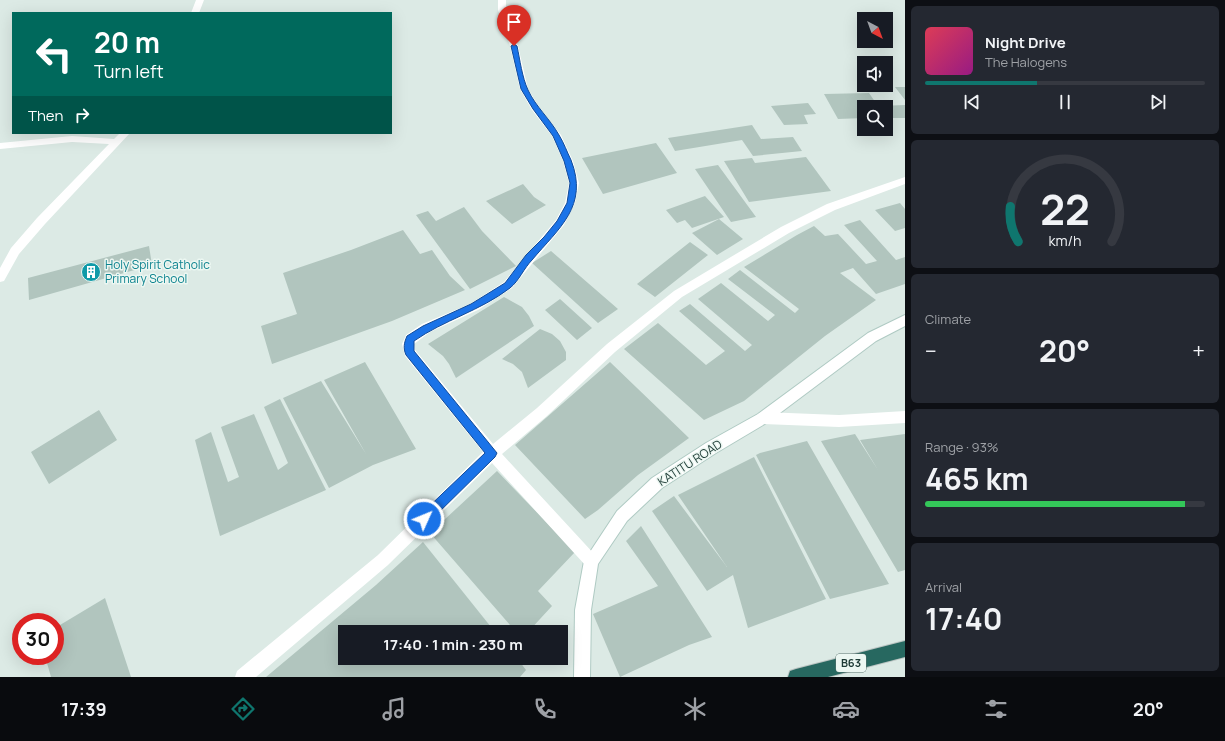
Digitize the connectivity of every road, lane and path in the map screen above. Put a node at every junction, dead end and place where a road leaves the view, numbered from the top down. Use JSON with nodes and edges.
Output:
{"nodes":[{"id":1,"x":200,"y":0,"type":"edge"},
{"id":2,"x":502,"y":0,"type":"edge"},
{"id":3,"x":195,"y":12,"type":"edge"},
{"id":4,"x":124,"y":134,"type":"edge"},
{"id":5,"x":116,"y":142,"type":"junction"},
{"id":6,"x":0,"y":146,"type":"edge"},
{"id":7,"x":905,"y":180,"type":"edge"},
{"id":8,"x":0,"y":278,"type":"edge"},
{"id":9,"x":905,"y":320,"type":"edge"},
{"id":10,"x":905,"y":417,"type":"edge"},
{"id":11,"x":763,"y":418,"type":"junction"},
{"id":12,"x":492,"y":453,"type":"junction"},
{"id":13,"x":592,"y":561,"type":"junction"},
{"id":14,"x":905,"y":649,"type":"edge"},
{"id":15,"x":244,"y":677,"type":"edge"},
{"id":16,"x":582,"y":677,"type":"edge"},
{"id":17,"x":796,"y":677,"type":"edge"}],
"edges":[{"from":1,"to":3,"type":"street"},
{"from":2,"to":12,"type":"street"},
{"from":4,"to":5,"type":"street"},
{"from":5,"to":6,"type":"street"},
{"from":5,"to":8,"type":"street"},
{"from":7,"to":12,"type":"street"},
{"from":9,"to":11,"type":"street","name":"KATITU ROAD"},
{"from":10,"to":11,"type":"street"},
{"from":11,"to":13,"type":"street","name":"KATITU ROAD"},
{"from":12,"to":13,"type":"street"},
{"from":12,"to":15,"type":"street"},
{"from":13,"to":16,"type":"street","name":"KATITU ROAD"},
{"from":14,"to":17,"type":"highway","number":"B63"}]}
